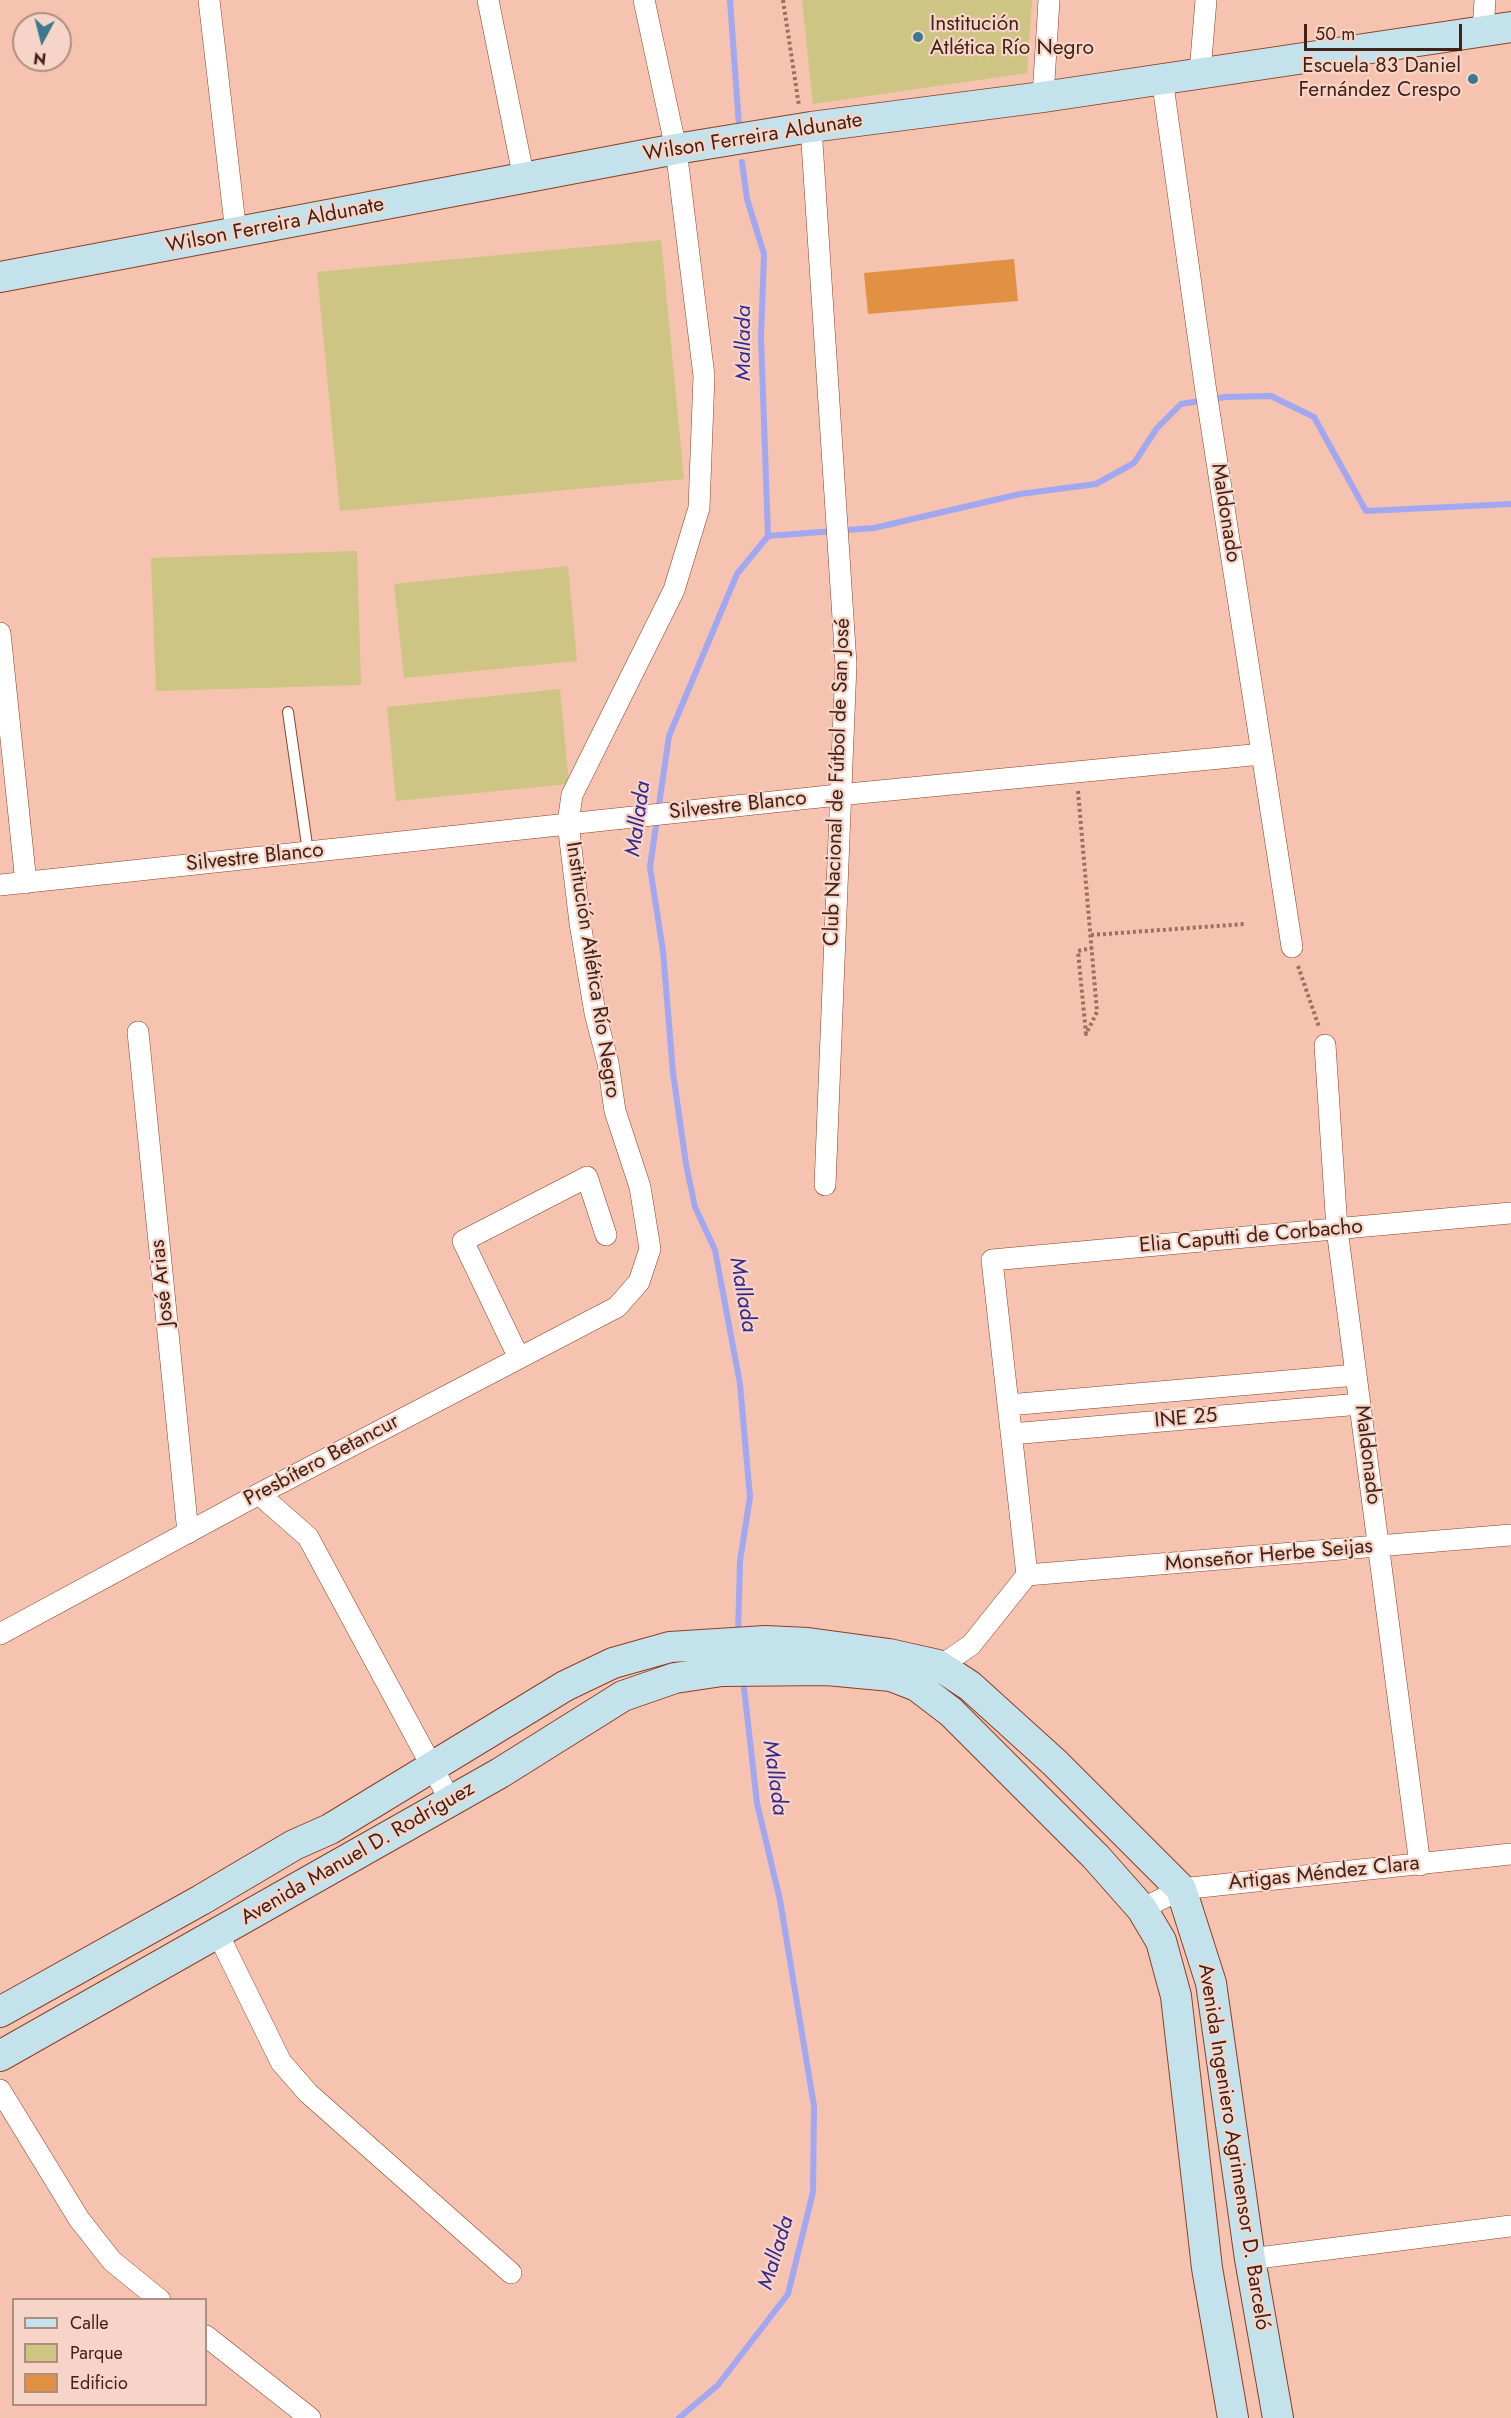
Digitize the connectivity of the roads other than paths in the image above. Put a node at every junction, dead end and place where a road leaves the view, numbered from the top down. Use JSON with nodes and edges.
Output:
{"nodes":[{"id":1,"x":209,"y":0,"type":"edge"},
{"id":2,"x":488,"y":0,"type":"edge"},
{"id":3,"x":644,"y":0,"type":"edge"},
{"id":4,"x":1050,"y":0,"type":"edge"},
{"id":5,"x":1206,"y":0,"type":"edge"},
{"id":6,"x":1485,"y":0,"type":"edge"},
{"id":7,"x":1497,"y":29,"type":"edge"},
{"id":8,"x":1200,"y":72,"type":"junction"},
{"id":9,"x":1162,"y":78,"type":"junction"},
{"id":10,"x":1042,"y":97,"type":"junction"},
{"id":11,"x":812,"y":127,"type":"junction"},
{"id":12,"x":676,"y":148,"type":"junction"},
{"id":13,"x":524,"y":179,"type":"junction"},
{"id":14,"x":236,"y":233,"type":"junction"},
{"id":15,"x":0,"y":277,"type":"edge"},
{"id":16,"x":0,"y":633,"type":"edge"},
{"id":17,"x":288,"y":712,"type":"dead end"},
{"id":18,"x":1262,"y":754,"type":"junction"},
{"id":19,"x":838,"y":795,"type":"junction"},
{"id":20,"x":568,"y":823,"type":"junction"},
{"id":21,"x":308,"y":852,"type":"junction"},
{"id":22,"x":26,"y":883,"type":"junction"},
{"id":23,"x":0,"y":885,"type":"edge"},
{"id":24,"x":1292,"y":947,"type":"road end"},
{"id":25,"x":138,"y":1032,"type":"dead end"},
{"id":26,"x":1325,"y":1045,"type":"road end"},
{"id":27,"x":825,"y":1185,"type":"dead end"},
{"id":28,"x":1511,"y":1213,"type":"edge"},
{"id":29,"x":1337,"y":1229,"type":"junction"},
{"id":30,"x":606,"y":1235,"type":"dead end"},
{"id":31,"x":639,"y":1282,"type":"joint"},
{"id":32,"x":519,"y":1358,"type":"junction"},
{"id":33,"x":1356,"y":1375,"type":"junction"},
{"id":34,"x":1360,"y":1404,"type":"junction"},
{"id":35,"x":1008,"y":1405,"type":"junction"},
{"id":36,"x":1011,"y":1434,"type":"junction"},
{"id":37,"x":259,"y":1494,"type":"junction"},
{"id":38,"x":188,"y":1533,"type":"junction"},
{"id":39,"x":1511,"y":1535,"type":"edge"},
{"id":40,"x":1379,"y":1548,"type":"junction"},
{"id":41,"x":1027,"y":1575,"type":"junction"},
{"id":42,"x":0,"y":1634,"type":"edge"},
{"id":43,"x":766,"y":1655,"type":"junction"},
{"id":44,"x":721,"y":1657,"type":"junction"},
{"id":45,"x":938,"y":1665,"type":"junction"},
{"id":46,"x":917,"y":1686,"type":"junction"},
{"id":47,"x":431,"y":1767,"type":"junction"},
{"id":48,"x":450,"y":1800,"type":"junction"},
{"id":49,"x":1511,"y":1854,"type":"edge"},
{"id":50,"x":1420,"y":1864,"type":"junction"},
{"id":51,"x":1181,"y":1889,"type":"junction"},
{"id":52,"x":1142,"y":1909,"type":"junction"},
{"id":53,"x":218,"y":1934,"type":"junction"},
{"id":54,"x":0,"y":2012,"type":"edge"},
{"id":55,"x":0,"y":2056,"type":"edge"},
{"id":56,"x":0,"y":2090,"type":"edge"},
{"id":57,"x":1511,"y":2226,"type":"edge"},
{"id":58,"x":1250,"y":2259,"type":"junction"},
{"id":59,"x":511,"y":2273,"type":"dead end"},
{"id":60,"x":157,"y":2298,"type":"edge"},
{"id":61,"x":207,"y":2337,"type":"edge"},
{"id":62,"x":310,"y":2418,"type":"edge"},
{"id":63,"x":1233,"y":2418,"type":"edge"},
{"id":64,"x":1278,"y":2418,"type":"edge"}],
"edges":[{"from":1,"to":14,"type":"street"},
{"from":2,"to":13,"type":"street"},
{"from":3,"to":12,"type":"street","name":"Institución Atlética Río Negro"},
{"from":4,"to":10,"type":"street"},
{"from":5,"to":8,"type":"street"},
{"from":6,"to":7,"type":"street"},
{"from":7,"to":8,"type":"street","name":"Wilson Ferreira Aldunate"},
{"from":8,"to":9,"type":"street","name":"Wilson Ferreira Aldunate"},
{"from":9,"to":10,"type":"street","name":"Wilson Ferreira Aldunate"},
{"from":9,"to":18,"type":"street","name":"Maldonado"},
{"from":10,"to":11,"type":"street","name":"Wilson Ferreira Aldunate"},
{"from":11,"to":12,"type":"street","name":"Wilson Ferreira Aldunate"},
{"from":11,"to":19,"type":"street","name":"Club Nacional de Fútbol de San José"},
{"from":12,"to":13,"type":"street","name":"Wilson Ferreira Aldunate"},
{"from":12,"to":20,"type":"street","name":"Institución Atlética Río Negro"},
{"from":13,"to":14,"type":"street","name":"Wilson Ferreira Aldunate"},
{"from":14,"to":15,"type":"street","name":"Wilson Ferreira Aldunate"},
{"from":16,"to":22,"type":"street"},
{"from":17,"to":21,"type":"lane"},
{"from":18,"to":19,"type":"street","name":"Silvestre Blanco"},
{"from":18,"to":24,"type":"street","name":"Maldonado"},
{"from":19,"to":20,"type":"street","name":"Silvestre Blanco"},
{"from":19,"to":27,"type":"street","name":"Club Nacional de Fútbol de San José"},
{"from":20,"to":21,"type":"street","name":"Silvestre Blanco"},
{"from":20,"to":31,"type":"street","name":"Institución Atlética Río Negro"},
{"from":21,"to":22,"type":"street","name":"Silvestre Blanco"},
{"from":22,"to":23,"type":"street","name":"Silvestre Blanco"},
{"from":25,"to":38,"type":"street","name":"José Arias"},
{"from":26,"to":29,"type":"street","name":"Maldonado"},
{"from":28,"to":29,"type":"street","name":"Elia Caputti de Corbacho"},
{"from":29,"to":33,"type":"street","name":"Maldonado"},
{"from":29,"to":35,"type":"street","name":"Elia Caputti de Corbacho"},
{"from":30,"to":32,"type":"street"},
{"from":31,"to":32,"type":"street","name":"Presbítero Betancur"},
{"from":32,"to":37,"type":"street","name":"Presbítero Betancur"},
{"from":33,"to":34,"type":"street","name":"Maldonado"},
{"from":33,"to":35,"type":"street","name":"INE 25"},
{"from":34,"to":36,"type":"street","name":"INE 25"},
{"from":34,"to":40,"type":"street","name":"Maldonado"},
{"from":35,"to":36,"type":"street"},
{"from":36,"to":41,"type":"street"},
{"from":37,"to":38,"type":"street","name":"Presbítero Betancur"},
{"from":37,"to":47,"type":"street"},
{"from":38,"to":42,"type":"street","name":"Presbítero Betancur"},
{"from":39,"to":40,"type":"street","name":"Monseñor Herbe Seijas"},
{"from":40,"to":41,"type":"street","name":"Monseñor Herbe Seijas"},
{"from":40,"to":50,"type":"street","name":"Maldonado"},
{"from":41,"to":45,"type":"street"},
{"from":43,"to":44,"type":"street","name":"Avenida Ingeniero Agrimensor D. Barceló"},
{"from":43,"to":45,"type":"street","name":"Avenida Ingeniero Agrimensor D. Barceló"},
{"from":43,"to":46,"type":"street","name":"Avenida Ingeniero Agrimensor D. Barceló"},
{"from":44,"to":47,"type":"street","name":"Avenida Manuel D. Rodríguez"},
{"from":44,"to":48,"type":"street","name":"Avenida Manuel D. Rodríguez"},
{"from":45,"to":46,"type":"street"},
{"from":45,"to":51,"type":"street","name":"Avenida Ingeniero Agrimensor D. Barceló"},
{"from":46,"to":52,"type":"street","name":"Avenida Ingeniero Agrimensor D. Barceló"},
{"from":47,"to":48,"type":"street"},
{"from":47,"to":54,"type":"street","name":"Avenida Manuel D. Rodríguez"},
{"from":48,"to":53,"type":"street","name":"Avenida Manuel D. Rodríguez"},
{"from":49,"to":50,"type":"street","name":"Artigas Méndez Clara"},
{"from":50,"to":51,"type":"street","name":"Artigas Méndez Clara"},
{"from":51,"to":52,"type":"street","name":"Artigas Méndez Clara"},
{"from":51,"to":58,"type":"street","name":"Avenida Ingeniero Agrimensor D. Barceló"},
{"from":52,"to":63,"type":"street","name":"Avenida Ingeniero Agrimensor D. Barceló"},
{"from":53,"to":55,"type":"street","name":"Avenida Manuel D. Rodríguez"},
{"from":53,"to":59,"type":"street"},
{"from":56,"to":60,"type":"street"},
{"from":57,"to":58,"type":"street"},
{"from":58,"to":64,"type":"street","name":"Avenida Ingeniero Agrimensor D. Barceló"},
{"from":61,"to":62,"type":"street"}]}
